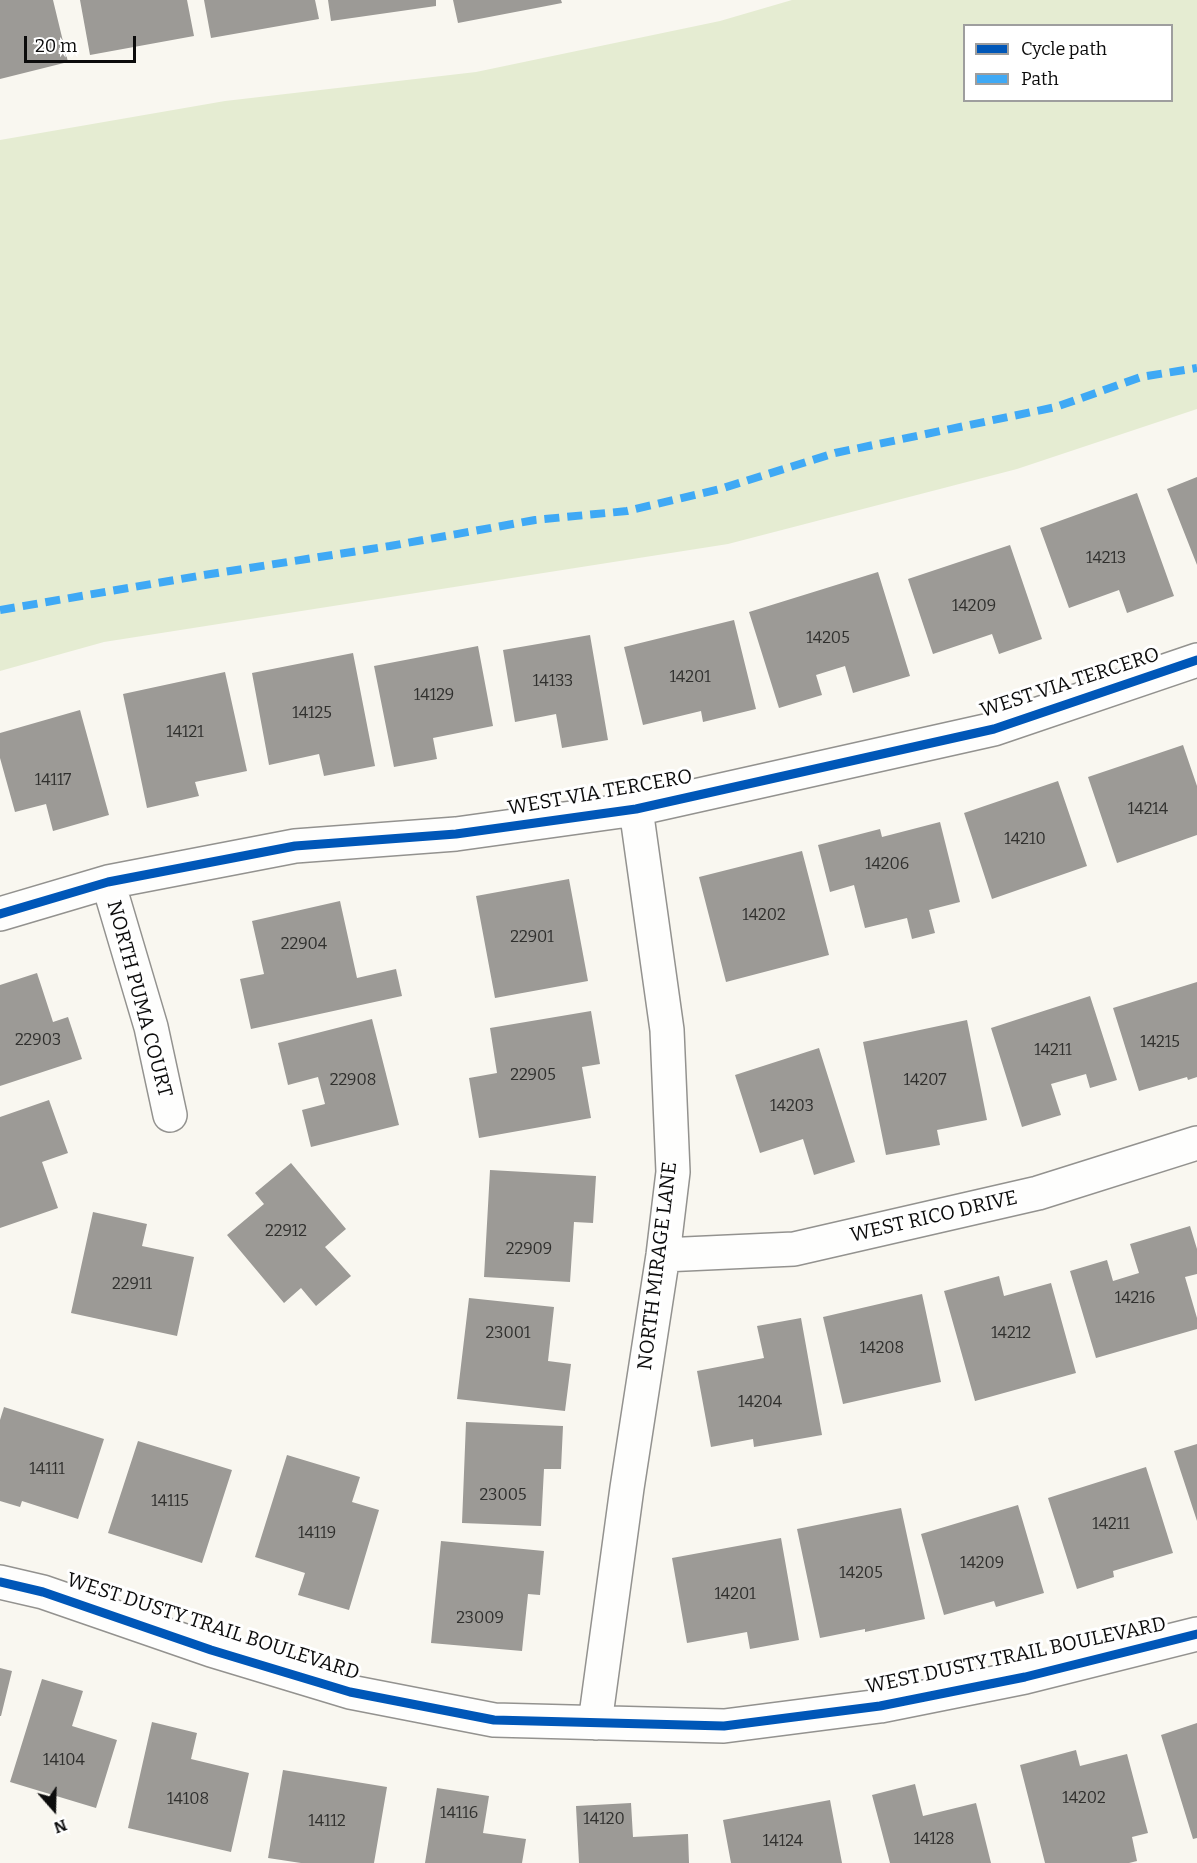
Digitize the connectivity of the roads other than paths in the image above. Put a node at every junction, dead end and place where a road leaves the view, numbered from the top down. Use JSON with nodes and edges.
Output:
{"nodes":[{"id":1,"x":1197,"y":660,"type":"edge"},
{"id":2,"x":636,"y":809,"type":"junction"},
{"id":3,"x":108,"y":882,"type":"junction"},
{"id":4,"x":0,"y":914,"type":"edge"},
{"id":5,"x":170,"y":1115,"type":"dead end"},
{"id":6,"x":1197,"y":1143,"type":"edge"},
{"id":7,"x":663,"y":1255,"type":"junction"},
{"id":8,"x":0,"y":1582,"type":"edge"},
{"id":9,"x":1197,"y":1634,"type":"edge"},
{"id":10,"x":595,"y":1723,"type":"junction"}],
"edges":[{"from":1,"to":2,"type":"street","name":"WEST VIA TERCERO"},
{"from":2,"to":3,"type":"street","name":"WEST VIA TERCERO"},
{"from":2,"to":7,"type":"street","name":"NORTH MIRAGE LANE"},
{"from":3,"to":4,"type":"street","name":"WEST VIA TERCERO"},
{"from":3,"to":5,"type":"street","name":"NORTH PUMA COURT"},
{"from":6,"to":7,"type":"street","name":"WEST RICO DRIVE"},
{"from":7,"to":10,"type":"street","name":"NORTH MIRAGE LANE"},
{"from":8,"to":10,"type":"street","name":"WEST DUSTY TRAIL BOULEVARD"},
{"from":9,"to":10,"type":"street","name":"WEST DUSTY TRAIL BOULEVARD"}]}
